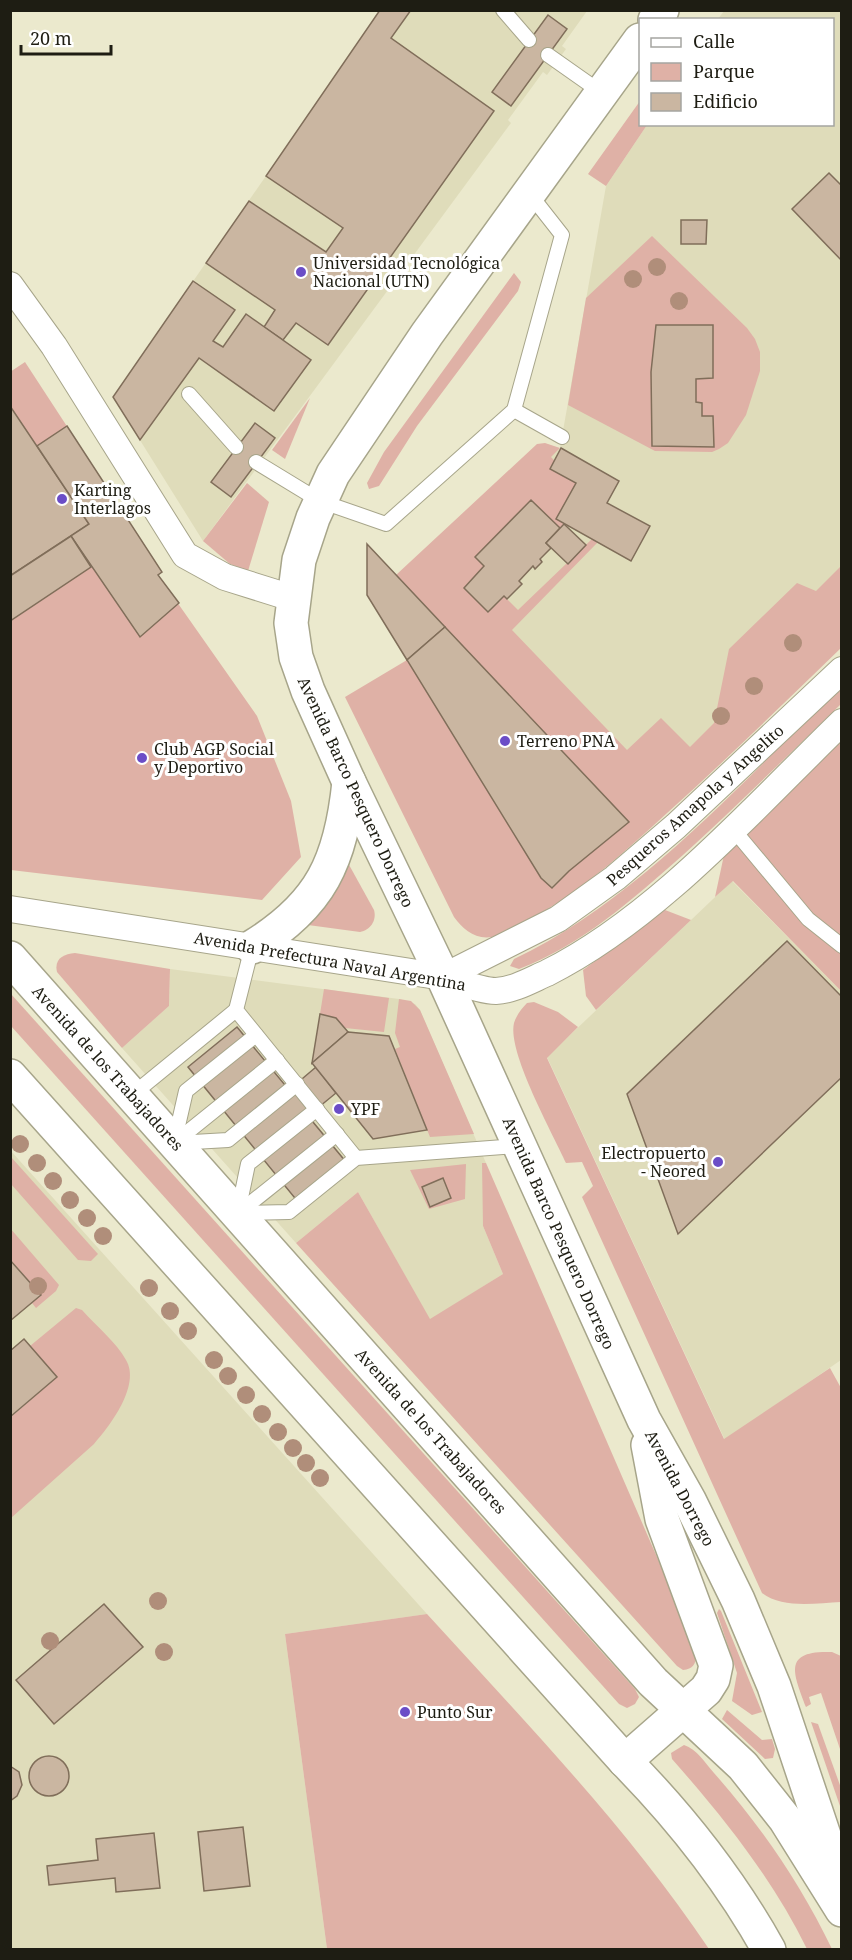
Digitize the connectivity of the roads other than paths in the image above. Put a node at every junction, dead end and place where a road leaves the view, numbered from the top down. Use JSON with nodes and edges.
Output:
{"nodes":[{"id":1,"x":503,"y":10,"type":"edge"},
{"id":2,"x":529,"y":40,"type":"dead end"},
{"id":3,"x":639,"y":41,"type":"edge"},
{"id":4,"x":548,"y":55,"type":"dead end"},
{"id":5,"x":602,"y":93,"type":"junction"},
{"id":6,"x":529,"y":193,"type":"junction"},
{"id":7,"x":10,"y":285,"type":"edge"},
{"id":8,"x":189,"y":394,"type":"dead end"},
{"id":9,"x":514,"y":410,"type":"junction"},
{"id":10,"x":562,"y":437,"type":"dead end"},
{"id":11,"x":236,"y":447,"type":"dead end"},
{"id":12,"x":256,"y":462,"type":"dead end"},
{"id":13,"x":320,"y":501,"type":"junction"},
{"id":14,"x":292,"y":598,"type":"junction"},
{"id":15,"x":842,"y":670,"type":"edge"},
{"id":16,"x":842,"y":722,"type":"edge"},
{"id":17,"x":349,"y":782,"type":"junction"},
{"id":18,"x":733,"y":828,"type":"junction"},
{"id":19,"x":10,"y":909,"type":"edge"},
{"id":20,"x":842,"y":946,"type":"edge"},
{"id":21,"x":252,"y":947,"type":"junction"},
{"id":22,"x":10,"y":958,"type":"edge"},
{"id":23,"x":443,"y":977,"type":"junction"},
{"id":24,"x":236,"y":1010,"type":"junction"},
{"id":25,"x":256,"y":1035,"type":"junction"},
{"id":26,"x":277,"y":1060,"type":"junction"},
{"id":27,"x":10,"y":1076,"type":"edge"},
{"id":28,"x":297,"y":1084,"type":"junction"},
{"id":29,"x":132,"y":1095,"type":"junction"},
{"id":30,"x":317,"y":1109,"type":"junction"},
{"id":31,"x":337,"y":1134,"type":"junction"},
{"id":32,"x":174,"y":1143,"type":"junction"},
{"id":33,"x":519,"y":1146,"type":"junction"},
{"id":34,"x":356,"y":1158,"type":"junction"},
{"id":35,"x":237,"y":1214,"type":"junction"},
{"id":36,"x":644,"y":1420,"type":"junction"},
{"id":37,"x":683,"y":1711,"type":"junction"},
{"id":38,"x":625,"y":1761,"type":"junction"},
{"id":39,"x":842,"y":1889,"type":"edge"},
{"id":40,"x":842,"y":1910,"type":"edge"},
{"id":41,"x":769,"y":1950,"type":"edge"}],
"edges":[{"from":1,"to":2,"type":"lane"},
{"from":3,"to":5,"type":"main road","name":"Avenida Barco Pesquero Dorrego"},
{"from":4,"to":5,"type":"lane"},
{"from":5,"to":6,"type":"main road","name":"Avenida Barco Pesquero Dorrego"},
{"from":6,"to":9,"type":"lane"},
{"from":6,"to":13,"type":"main road","name":"Avenida Barco Pesquero Dorrego"},
{"from":7,"to":14,"type":"street"},
{"from":8,"to":11,"type":"lane"},
{"from":9,"to":10,"type":"lane"},
{"from":9,"to":13,"type":"lane"},
{"from":12,"to":13,"type":"lane"},
{"from":13,"to":14,"type":"main road","name":"Avenida Barco Pesquero Dorrego"},
{"from":14,"to":17,"type":"main road","name":"Avenida Barco Pesquero Dorrego"},
{"from":15,"to":23,"type":"street","name":"Pesqueros Amapola y Angelito"},
{"from":16,"to":18,"type":"street","name":"Avenida Prefectura Naval Argentina"},
{"from":17,"to":21,"type":"main road"},
{"from":17,"to":23,"type":"main road","name":"Avenida Barco Pesquero Dorrego"},
{"from":18,"to":20,"type":"lane"},
{"from":18,"to":23,"type":"street","name":"Avenida Prefectura Naval Argentina"},
{"from":19,"to":21,"type":"street","name":"Avenida Prefectura Naval Argentina"},
{"from":21,"to":23,"type":"street","name":"Avenida Prefectura Naval Argentina"},
{"from":21,"to":24,"type":"lane"},
{"from":22,"to":29,"type":"main road","name":"Avenida de los Trabajadores"},
{"from":23,"to":33,"type":"main road","name":"Avenida Barco Pesquero Dorrego"},
{"from":24,"to":25,"type":"lane"},
{"from":24,"to":29,"type":"lane"},
{"from":25,"to":26,"type":"lane"},
{"from":25,"to":32,"type":"lane"},
{"from":26,"to":28,"type":"lane"},
{"from":26,"to":32,"type":"lane"},
{"from":27,"to":38,"type":"main road"},
{"from":28,"to":30,"type":"lane"},
{"from":28,"to":32,"type":"lane"},
{"from":29,"to":32,"type":"main road","name":"Avenida de los Trabajadores"},
{"from":30,"to":31,"type":"lane"},
{"from":30,"to":35,"type":"lane"},
{"from":31,"to":34,"type":"lane"},
{"from":31,"to":35,"type":"lane"},
{"from":32,"to":35,"type":"main road","name":"Avenida de los Trabajadores"},
{"from":33,"to":34,"type":"lane"},
{"from":33,"to":36,"type":"main road","name":"Avenida Barco Pesquero Dorrego"},
{"from":34,"to":35,"type":"lane"},
{"from":35,"to":37,"type":"main road","name":"Avenida de los Trabajadores"},
{"from":36,"to":37,"type":"main road","name":"Avenida Dorrego"},
{"from":36,"to":39,"type":"main road","name":"Avenida Dorrego"},
{"from":37,"to":38,"type":"main road","name":"Avenida Dorrego"},
{"from":37,"to":40,"type":"main road","name":"Avenida de los Trabajadores"},
{"from":38,"to":41,"type":"main road"}]}
